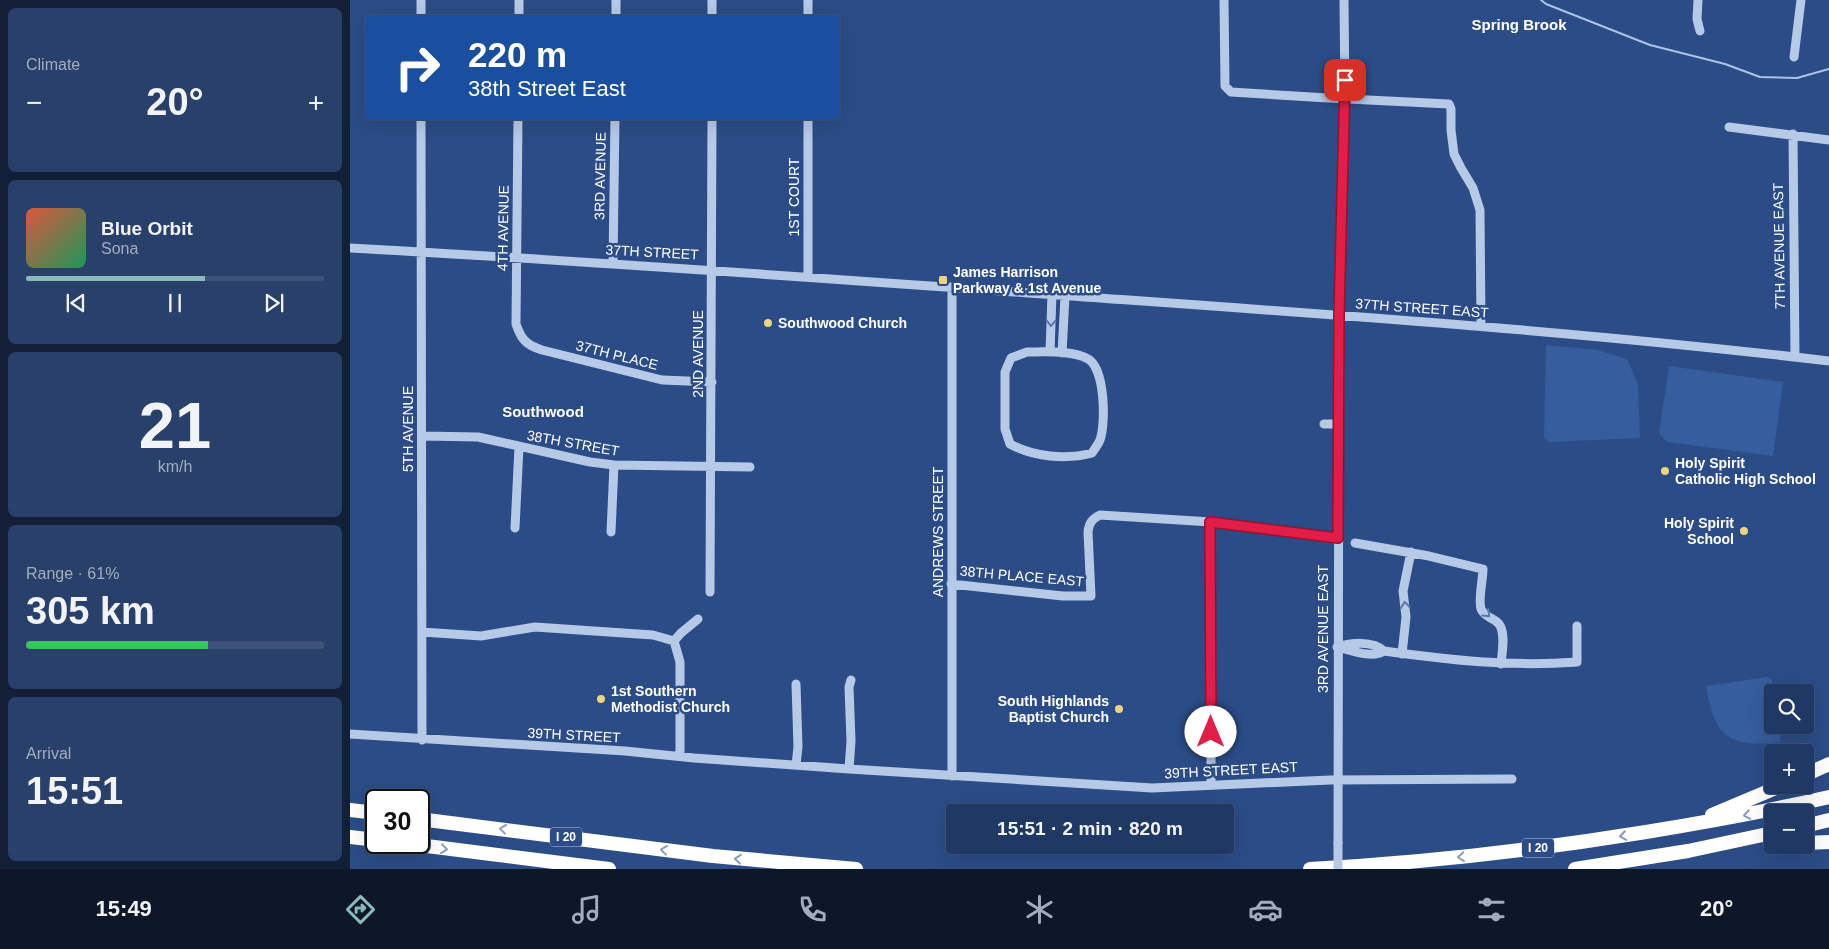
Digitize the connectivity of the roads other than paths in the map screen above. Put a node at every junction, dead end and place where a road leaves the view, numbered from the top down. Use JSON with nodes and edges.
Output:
{"nodes":[{"id":1,"x":421,"y":0,"type":"edge"},
{"id":2,"x":519,"y":0,"type":"edge"},
{"id":3,"x":616,"y":0,"type":"edge"},
{"id":4,"x":712,"y":0,"type":"edge"},
{"id":5,"x":808,"y":0,"type":"edge"},
{"id":6,"x":1224,"y":0,"type":"edge"},
{"id":7,"x":1344,"y":0,"type":"edge"},
{"id":8,"x":1698,"y":0,"type":"edge"},
{"id":9,"x":1801,"y":0,"type":"edge"},
{"id":10,"x":421,"y":15,"type":"edge"},
{"id":11,"x":519,"y":15,"type":"edge"},
{"id":12,"x":616,"y":15,"type":"edge"},
{"id":13,"x":712,"y":15,"type":"edge"},
{"id":14,"x":808,"y":15,"type":"edge"},
{"id":15,"x":1700,"y":30,"type":"dead end"},
{"id":16,"x":1794,"y":57,"type":"dead end"},
{"id":17,"x":1345,"y":98,"type":"junction"},
{"id":18,"x":421,"y":120,"type":"edge"},
{"id":19,"x":518,"y":120,"type":"edge"},
{"id":20,"x":615,"y":120,"type":"edge"},
{"id":21,"x":712,"y":120,"type":"edge"},
{"id":22,"x":808,"y":120,"type":"edge"},
{"id":23,"x":1729,"y":127,"type":"dead end"},
{"id":24,"x":1792,"y":134,"type":"junction"},
{"id":25,"x":1829,"y":140,"type":"edge"},
{"id":26,"x":350,"y":248,"type":"edge"},
{"id":27,"x":422,"y":252,"type":"junction"},
{"id":28,"x":517,"y":258,"type":"junction"},
{"id":29,"x":613,"y":264,"type":"junction"},
{"id":30,"x":712,"y":270,"type":"junction"},
{"id":31,"x":808,"y":277,"type":"junction"},
{"id":32,"x":952,"y":287,"type":"junction"},
{"id":33,"x":1052,"y":294,"type":"junction"},
{"id":34,"x":1065,"y":296,"type":"junction"},
{"id":35,"x":1339,"y":315,"type":"junction"},
{"id":36,"x":1481,"y":326,"type":"junction"},
{"id":37,"x":521,"y":338,"type":"joint"},
{"id":38,"x":1050,"y":352,"type":"junction"},
{"id":39,"x":1062,"y":353,"type":"junction"},
{"id":40,"x":1794,"y":357,"type":"junction"},
{"id":41,"x":1829,"y":362,"type":"edge"},
{"id":42,"x":712,"y":382,"type":"junction"},
{"id":43,"x":1324,"y":424,"type":"dead end"},
{"id":44,"x":1338,"y":424,"type":"junction"},
{"id":45,"x":422,"y":436,"type":"junction"},
{"id":46,"x":519,"y":447,"type":"junction"},
{"id":47,"x":614,"y":465,"type":"junction"},
{"id":48,"x":711,"y":465,"type":"junction"},
{"id":49,"x":750,"y":467,"type":"dead end"},
{"id":50,"x":1210,"y":522,"type":"junction"},
{"id":51,"x":515,"y":528,"type":"dead end"},
{"id":52,"x":611,"y":532,"type":"dead end"},
{"id":53,"x":1338,"y":538,"type":"junction"},
{"id":54,"x":1355,"y":543,"type":"dead end"},
{"id":55,"x":1410,"y":552,"type":"junction"},
{"id":56,"x":951,"y":584,"type":"junction"},
{"id":57,"x":710,"y":592,"type":"dead end"},
{"id":58,"x":698,"y":619,"type":"dead end"},
{"id":59,"x":1577,"y":626,"type":"dead end"},
{"id":60,"x":422,"y":632,"type":"junction"},
{"id":61,"x":674,"y":641,"type":"junction"},
{"id":62,"x":1337,"y":647,"type":"junction"},
{"id":63,"x":1402,"y":654,"type":"junction"},
{"id":64,"x":1501,"y":664,"type":"junction"},
{"id":65,"x":850,"y":680,"type":"dead end"},
{"id":66,"x":796,"y":684,"type":"dead end"},
{"id":67,"x":350,"y":734,"type":"edge"},
{"id":68,"x":422,"y":740,"type":"junction"},
{"id":69,"x":680,"y":756,"type":"junction"},
{"id":70,"x":1829,"y":764,"type":"edge"},
{"id":71,"x":796,"y":765,"type":"junction"},
{"id":72,"x":849,"y":769,"type":"junction"},
{"id":73,"x":1814,"y":771,"type":"edge"},
{"id":74,"x":952,"y":776,"type":"junction"},
{"id":75,"x":1512,"y":779,"type":"dead end"},
{"id":76,"x":1338,"y":780,"type":"junction"},
{"id":77,"x":1211,"y":784,"type":"junction"},
{"id":78,"x":1764,"y":793,"type":"edge"},
{"id":79,"x":1829,"y":797,"type":"edge"},
{"id":80,"x":350,"y":810,"type":"edge"},
{"id":81,"x":365,"y":812,"type":"edge"},
{"id":82,"x":430,"y":820,"type":"edge"},
{"id":83,"x":1829,"y":820,"type":"edge"},
{"id":84,"x":1814,"y":824,"type":"edge"},
{"id":85,"x":1671,"y":828,"type":"junction"},
{"id":86,"x":1764,"y":835,"type":"edge"},
{"id":87,"x":350,"y":837,"type":"edge"},
{"id":88,"x":365,"y":839,"type":"edge"},
{"id":89,"x":1829,"y":842,"type":"edge"},
{"id":90,"x":1814,"y":843,"type":"edge"},
{"id":91,"x":1764,"y":845,"type":"edge"},
{"id":92,"x":430,"y":846,"type":"edge"},
{"id":93,"x":1688,"y":851,"type":"junction"},
{"id":94,"x":609,"y":869,"type":"edge"},
{"id":95,"x":856,"y":869,"type":"edge"},
{"id":96,"x":1310,"y":869,"type":"edge"},
{"id":97,"x":1338,"y":869,"type":"edge"},
{"id":98,"x":1574,"y":869,"type":"edge"}],
"edges":[{"from":1,"to":10,"type":"street"},
{"from":2,"to":11,"type":"street"},
{"from":3,"to":12,"type":"street"},
{"from":4,"to":13,"type":"street"},
{"from":5,"to":14,"type":"street"},
{"from":6,"to":17,"type":"street"},
{"from":7,"to":17,"type":"street","name":"3RD AVENUE EAST"},
{"from":8,"to":15,"type":"street"},
{"from":9,"to":16,"type":"street"},
{"from":17,"to":35,"type":"street","name":"3RD AVENUE EAST"},
{"from":17,"to":36,"type":"street"},
{"from":18,"to":27,"type":"street","name":"5TH AVENUE"},
{"from":19,"to":28,"type":"street","name":"4TH AVENUE"},
{"from":20,"to":29,"type":"street","name":"3RD AVENUE"},
{"from":21,"to":30,"type":"street","name":"2ND AVENUE"},
{"from":22,"to":31,"type":"street","name":"1ST COURT"},
{"from":23,"to":24,"type":"street"},
{"from":24,"to":25,"type":"street"},
{"from":24,"to":40,"type":"street","name":"7TH AVENUE EAST"},
{"from":26,"to":27,"type":"street","name":"37TH STREET"},
{"from":27,"to":28,"type":"street","name":"37TH STREET"},
{"from":27,"to":45,"type":"street","name":"5TH AVENUE"},
{"from":28,"to":29,"type":"street","name":"37TH STREET"},
{"from":28,"to":37,"type":"street","name":"4TH AVENUE"},
{"from":29,"to":30,"type":"street","name":"37TH STREET"},
{"from":30,"to":31,"type":"street","name":"37TH STREET"},
{"from":30,"to":42,"type":"street","name":"2ND AVENUE"},
{"from":31,"to":32,"type":"street","name":"37TH STREET"},
{"from":32,"to":33,"type":"street","name":"37TH STREET EAST"},
{"from":32,"to":56,"type":"street","name":"ANDREWS STREET"},
{"from":33,"to":34,"type":"street","name":"37TH STREET EAST"},
{"from":33,"to":38,"type":"street","one_way":true},
{"from":34,"to":35,"type":"street","name":"37TH STREET EAST"},
{"from":34,"to":39,"type":"street"},
{"from":35,"to":36,"type":"street","name":"37TH STREET EAST"},
{"from":35,"to":44,"type":"street","name":"3RD AVENUE EAST"},
{"from":36,"to":40,"type":"street","name":"37TH STREET EAST"},
{"from":37,"to":42,"type":"street","name":"37TH PLACE"},
{"from":38,"to":39,"type":"street"},
{"from":38,"to":39,"type":"street"},
{"from":40,"to":41,"type":"street","name":"37TH STREET EAST"},
{"from":42,"to":48,"type":"street","name":"2ND AVENUE"},
{"from":43,"to":44,"type":"street"},
{"from":44,"to":53,"type":"street","name":"3RD AVENUE EAST"},
{"from":45,"to":46,"type":"street","name":"38TH STREET"},
{"from":45,"to":60,"type":"street","name":"5TH AVENUE"},
{"from":46,"to":47,"type":"street","name":"38TH STREET"},
{"from":46,"to":51,"type":"street"},
{"from":47,"to":48,"type":"street","name":"38TH STREET"},
{"from":47,"to":52,"type":"street"},
{"from":48,"to":49,"type":"street","name":"38TH STREET"},
{"from":48,"to":57,"type":"street","name":"2ND AVENUE"},
{"from":50,"to":53,"type":"street"},
{"from":50,"to":56,"type":"street","name":"38TH PLACE EAST"},
{"from":50,"to":77,"type":"street"},
{"from":53,"to":62,"type":"street","name":"3RD AVENUE EAST"},
{"from":54,"to":55,"type":"street"},
{"from":63,"to":55,"type":"street","one_way":true},
{"from":55,"to":64,"type":"street","one_way":true},
{"from":56,"to":74,"type":"street","name":"ANDREWS STREET"},
{"from":58,"to":61,"type":"street"},
{"from":59,"to":64,"type":"street"},
{"from":60,"to":61,"type":"street"},
{"from":60,"to":68,"type":"street","name":"5TH AVENUE"},
{"from":61,"to":69,"type":"street"},
{"from":62,"to":63,"type":"street"},
{"from":62,"to":76,"type":"street","name":"3RD AVENUE EAST"},
{"from":63,"to":64,"type":"street"},
{"from":65,"to":72,"type":"street"},
{"from":66,"to":71,"type":"street"},
{"from":67,"to":68,"type":"street","name":"39TH STREET"},
{"from":68,"to":69,"type":"street","name":"39TH STREET"},
{"from":69,"to":71,"type":"street","name":"39TH STREET"},
{"from":70,"to":73,"type":"highway"},
{"from":71,"to":72,"type":"street","name":"39TH STREET"},
{"from":72,"to":74,"type":"street","name":"39TH STREET"},
{"from":74,"to":77,"type":"street","name":"39TH STREET EAST"},
{"from":75,"to":76,"type":"street","name":"39TH STREET EAST"},
{"from":76,"to":77,"type":"street","name":"39TH STREET EAST"},
{"from":76,"to":97,"type":"street","name":"3RD AVENUE EAST","bridge":true},
{"from":78,"to":85,"type":"highway"},
{"from":79,"to":85,"type":"highway","number":"I 20","one_way":true},
{"from":80,"to":81,"type":"highway"},
{"from":95,"to":82,"type":"highway","number":"I 20","one_way":true},
{"from":83,"to":84,"type":"highway"},
{"from":85,"to":96,"type":"highway","number":"I 20","one_way":true},
{"from":86,"to":93,"type":"highway"},
{"from":87,"to":88,"type":"highway"},
{"from":89,"to":90,"type":"highway"},
{"from":91,"to":93,"type":"highway"},
{"from":92,"to":94,"type":"highway","number":"I 20","one_way":true},
{"from":93,"to":98,"type":"highway"}]}
